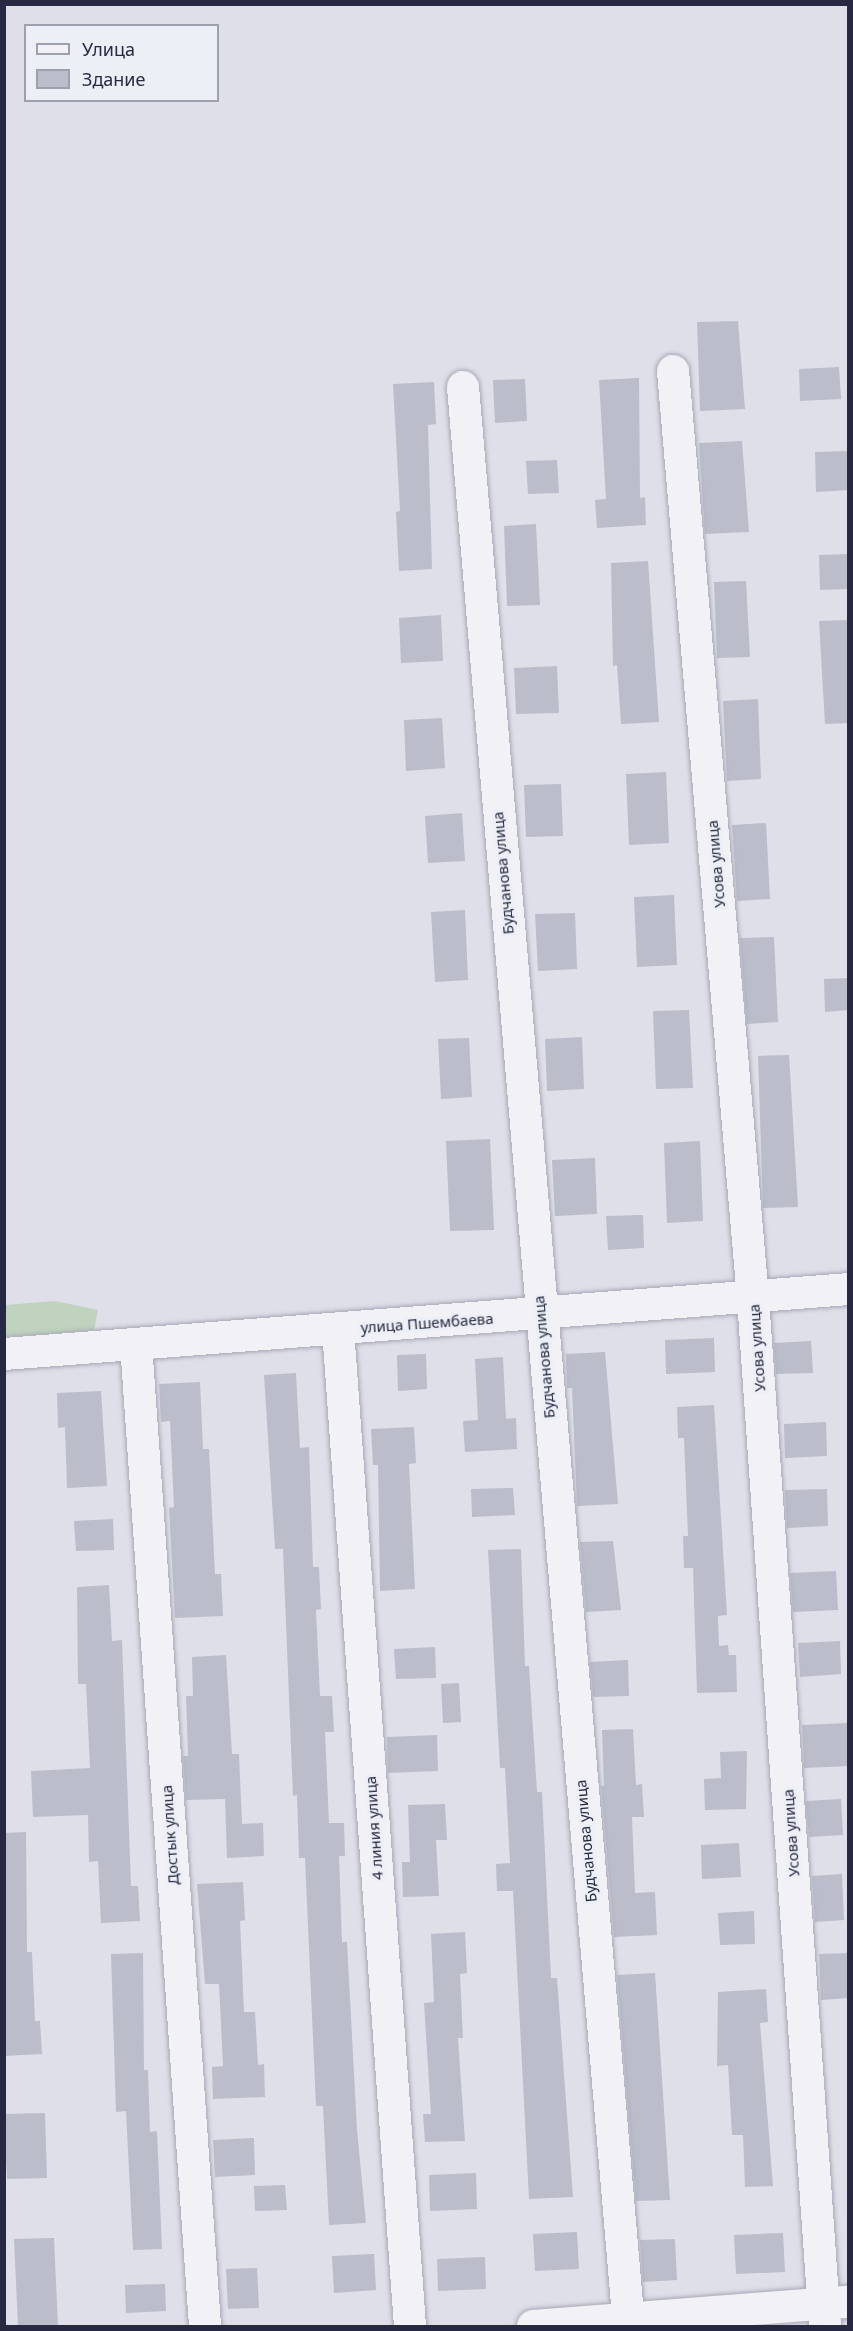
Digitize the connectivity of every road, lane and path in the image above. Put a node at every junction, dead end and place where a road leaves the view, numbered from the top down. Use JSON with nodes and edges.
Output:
{"nodes":[{"id":1,"x":673,"y":371,"type":"dead end"},
{"id":2,"x":463,"y":387,"type":"dead end"},
{"id":3,"x":849,"y":1290,"type":"edge"},
{"id":4,"x":753,"y":1299,"type":"junction"},
{"id":5,"x":540,"y":1315,"type":"junction"},
{"id":6,"x":338,"y":1329,"type":"junction"},
{"id":7,"x":136,"y":1344,"type":"junction"},
{"id":8,"x":4,"y":1354,"type":"edge"},
{"id":9,"x":833,"y":2311,"type":"edge"},
{"id":10,"x":629,"y":2323,"type":"edge"},
{"id":11,"x":205,"y":2326,"type":"edge"},
{"id":12,"x":410,"y":2326,"type":"edge"},
{"id":13,"x":533,"y":2326,"type":"edge"}],
"edges":[{"from":1,"to":4,"type":"street","name":"Усова улица"},
{"from":2,"to":5,"type":"street","name":"Будчанова улица"},
{"from":3,"to":4,"type":"street","name":"улица Пшембаева"},
{"from":4,"to":5,"type":"street","name":"улица Пшембаева"},
{"from":4,"to":9,"type":"street","name":"Усова улица"},
{"from":5,"to":6,"type":"street","name":"улица Пшембаева"},
{"from":5,"to":10,"type":"street","name":"Будчанова улица"},
{"from":6,"to":7,"type":"street","name":"улица Пшембаева"},
{"from":6,"to":12,"type":"street","name":"4 линия улица"},
{"from":7,"to":8,"type":"street","name":"улица Пшембаева"},
{"from":7,"to":11,"type":"street","name":"Достык улица"},
{"from":9,"to":10,"type":"street"},
{"from":10,"to":13,"type":"street"}]}
